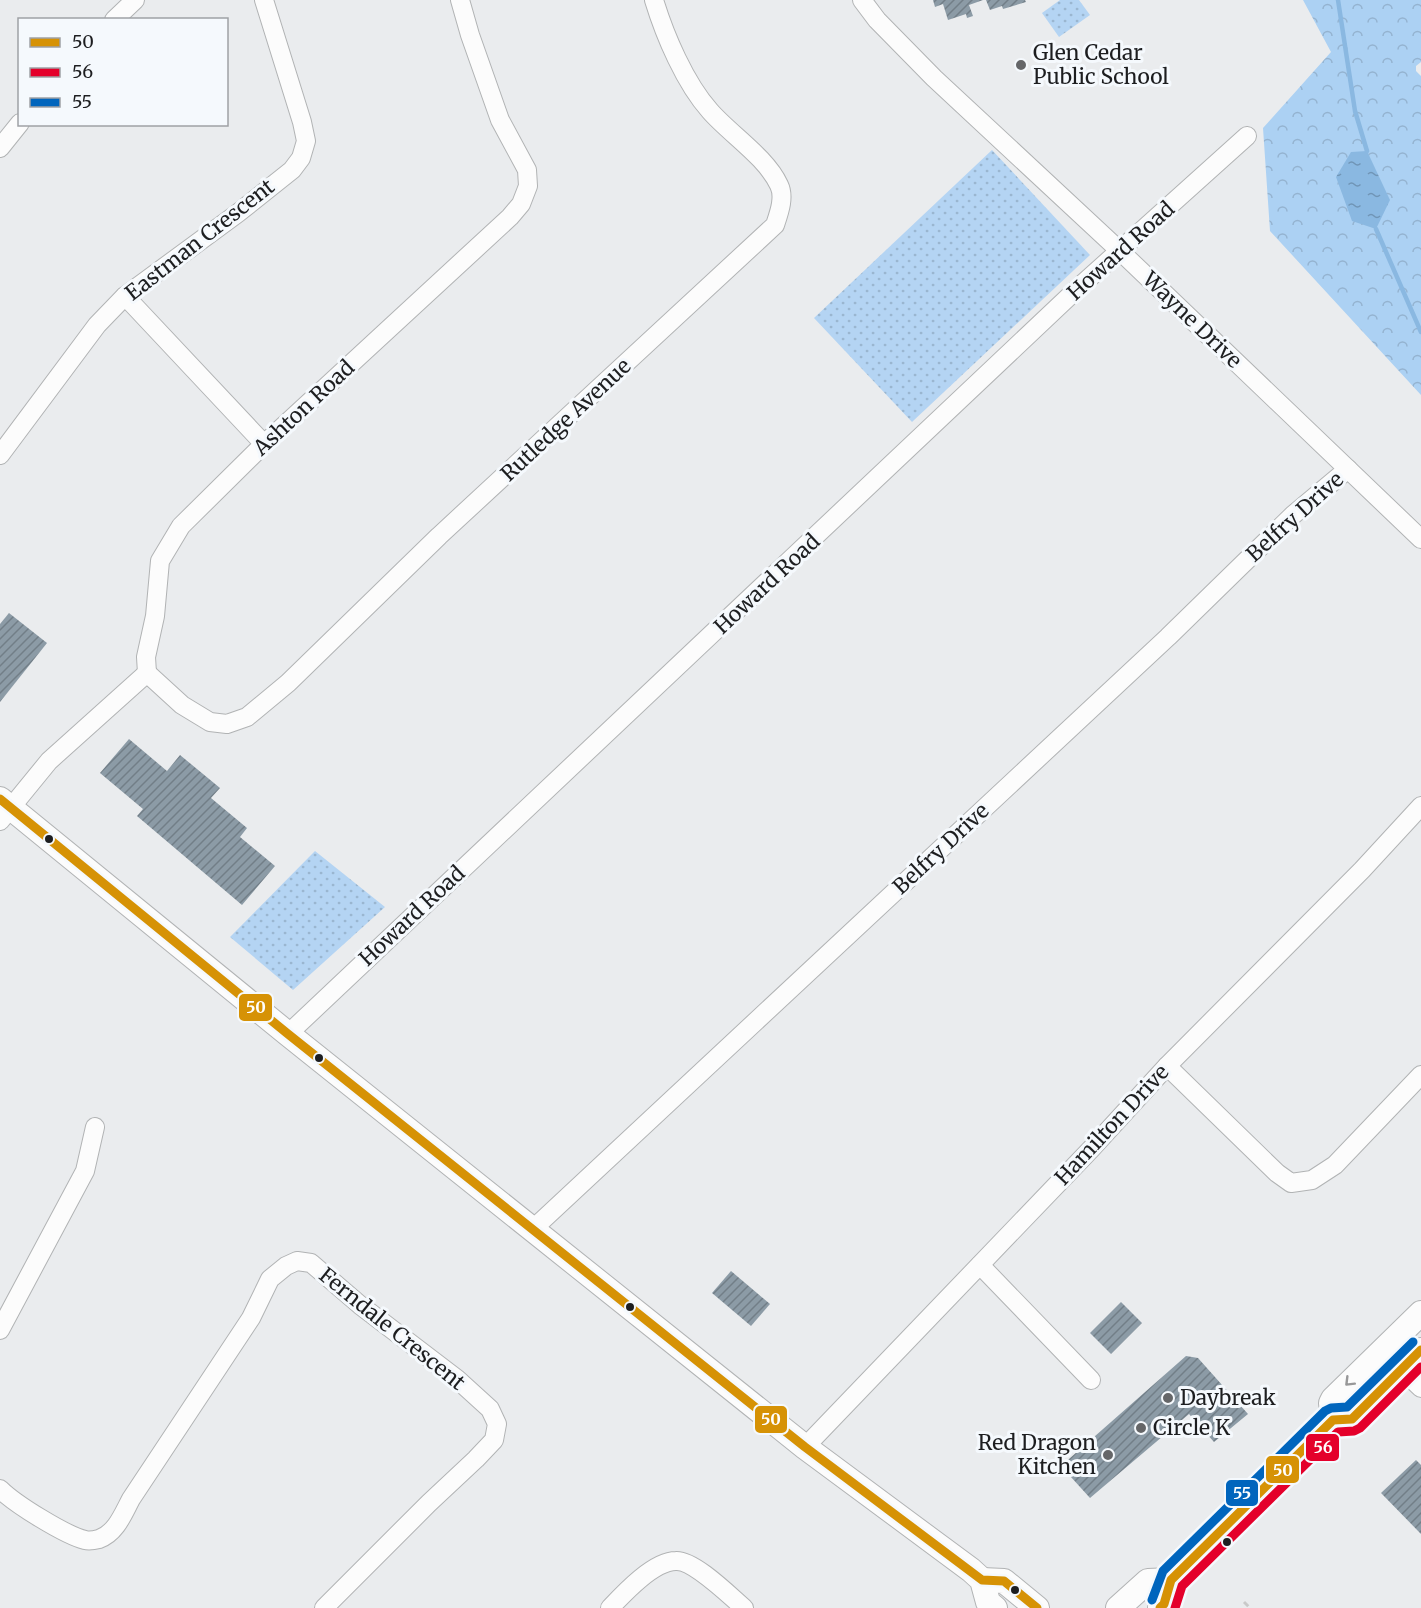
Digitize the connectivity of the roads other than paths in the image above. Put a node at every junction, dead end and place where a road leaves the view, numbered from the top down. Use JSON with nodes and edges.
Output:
{"nodes":[{"id":1,"x":135,"y":0,"type":"edge"},
{"id":2,"x":264,"y":0,"type":"edge"},
{"id":3,"x":460,"y":0,"type":"edge"},
{"id":4,"x":654,"y":0,"type":"edge"},
{"id":5,"x":872,"y":4,"type":"edge"},
{"id":6,"x":116,"y":18,"type":"edge"},
{"id":7,"x":18,"y":126,"type":"edge"},
{"id":8,"x":1247,"y":135,"type":"dead end"},
{"id":9,"x":0,"y":148,"type":"edge"},
{"id":10,"x":1120,"y":251,"type":"junction"},
{"id":11,"x":125,"y":296,"type":"junction"},
{"id":12,"x":264,"y":444,"type":"junction"},
{"id":13,"x":0,"y":455,"type":"edge"},
{"id":14,"x":1348,"y":469,"type":"junction"},
{"id":15,"x":1421,"y":539,"type":"edge"},
{"id":16,"x":147,"y":673,"type":"junction"},
{"id":17,"x":1421,"y":806,"type":"edge"},
{"id":18,"x":4,"y":809,"type":"edge"},
{"id":19,"x":288,"y":1034,"type":"junction"},
{"id":20,"x":1167,"y":1066,"type":"junction"},
{"id":21,"x":1421,"y":1075,"type":"edge"},
{"id":22,"x":95,"y":1127,"type":"dead end"},
{"id":23,"x":533,"y":1229,"type":"junction"},
{"id":24,"x":980,"y":1265,"type":"junction"},
{"id":25,"x":1421,"y":1313,"type":"edge"},
{"id":26,"x":0,"y":1330,"type":"edge"},
{"id":27,"x":1399,"y":1334,"type":"junction"},
{"id":28,"x":1381,"y":1350,"type":"junction"},
{"id":29,"x":1415,"y":1357,"type":"edge"},
{"id":30,"x":1091,"y":1380,"type":"dead end"},
{"id":31,"x":1421,"y":1388,"type":"edge"},
{"id":32,"x":1333,"y":1420,"type":"junction"},
{"id":33,"x":805,"y":1447,"type":"junction"},
{"id":34,"x":0,"y":1489,"type":"edge"},
{"id":35,"x":982,"y":1580,"type":"junction"},
{"id":36,"x":1171,"y":1580,"type":"junction"},
{"id":37,"x":324,"y":1608,"type":"edge"},
{"id":38,"x":610,"y":1608,"type":"edge"},
{"id":39,"x":744,"y":1608,"type":"edge"},
{"id":40,"x":995,"y":1608,"type":"edge"},
{"id":41,"x":1038,"y":1608,"type":"edge"},
{"id":42,"x":1118,"y":1608,"type":"edge"},
{"id":43,"x":1160,"y":1608,"type":"edge"}],
"edges":[{"from":1,"to":6,"type":"street"},
{"from":2,"to":11,"type":"street","name":"Eastman Crescent"},
{"from":3,"to":12,"type":"street","name":"Ashton Road"},
{"from":4,"to":16,"type":"street","name":"Rutledge Avenue"},
{"from":5,"to":10,"type":"street","name":"Wayne Drive"},
{"from":7,"to":9,"type":"street"},
{"from":8,"to":10,"type":"street","name":"Howard Road"},
{"from":10,"to":14,"type":"street","name":"Wayne Drive"},
{"from":10,"to":19,"type":"street","name":"Howard Road"},
{"from":11,"to":12,"type":"street"},
{"from":11,"to":13,"type":"street","name":"Eastman Crescent"},
{"from":12,"to":16,"type":"street","name":"Ashton Road"},
{"from":14,"to":15,"type":"street","name":"Wayne Drive"},
{"from":14,"to":23,"type":"street","name":"Belfry Drive"},
{"from":16,"to":18,"type":"street"},
{"from":17,"to":20,"type":"street","name":"Hamilton Drive"},
{"from":18,"to":19,"type":"main road"},
{"from":19,"to":23,"type":"main road"},
{"from":20,"to":21,"type":"street"},
{"from":20,"to":24,"type":"street","name":"Hamilton Drive"},
{"from":22,"to":26,"type":"street"},
{"from":23,"to":33,"type":"main road"},
{"from":24,"to":30,"type":"street"},
{"from":24,"to":33,"type":"street","name":"Hamilton Drive"},
{"from":25,"to":27,"type":"main road"},
{"from":27,"to":28,"type":"main road"},
{"from":27,"to":29,"type":"street"},
{"from":28,"to":29,"type":"street"},
{"from":28,"to":32,"type":"main road","one_way":true},
{"from":29,"to":31,"type":"street"},
{"from":29,"to":32,"type":"main road"},
{"from":32,"to":36,"type":"main road"},
{"from":33,"to":35,"type":"main road"},
{"from":34,"to":37,"type":"street","name":"Ferndale Crescent"},
{"from":35,"to":40,"type":"main road"},
{"from":35,"to":41,"type":"main road"},
{"from":36,"to":42,"type":"main road"},
{"from":36,"to":43,"type":"main road"},
{"from":38,"to":39,"type":"street"}]}
